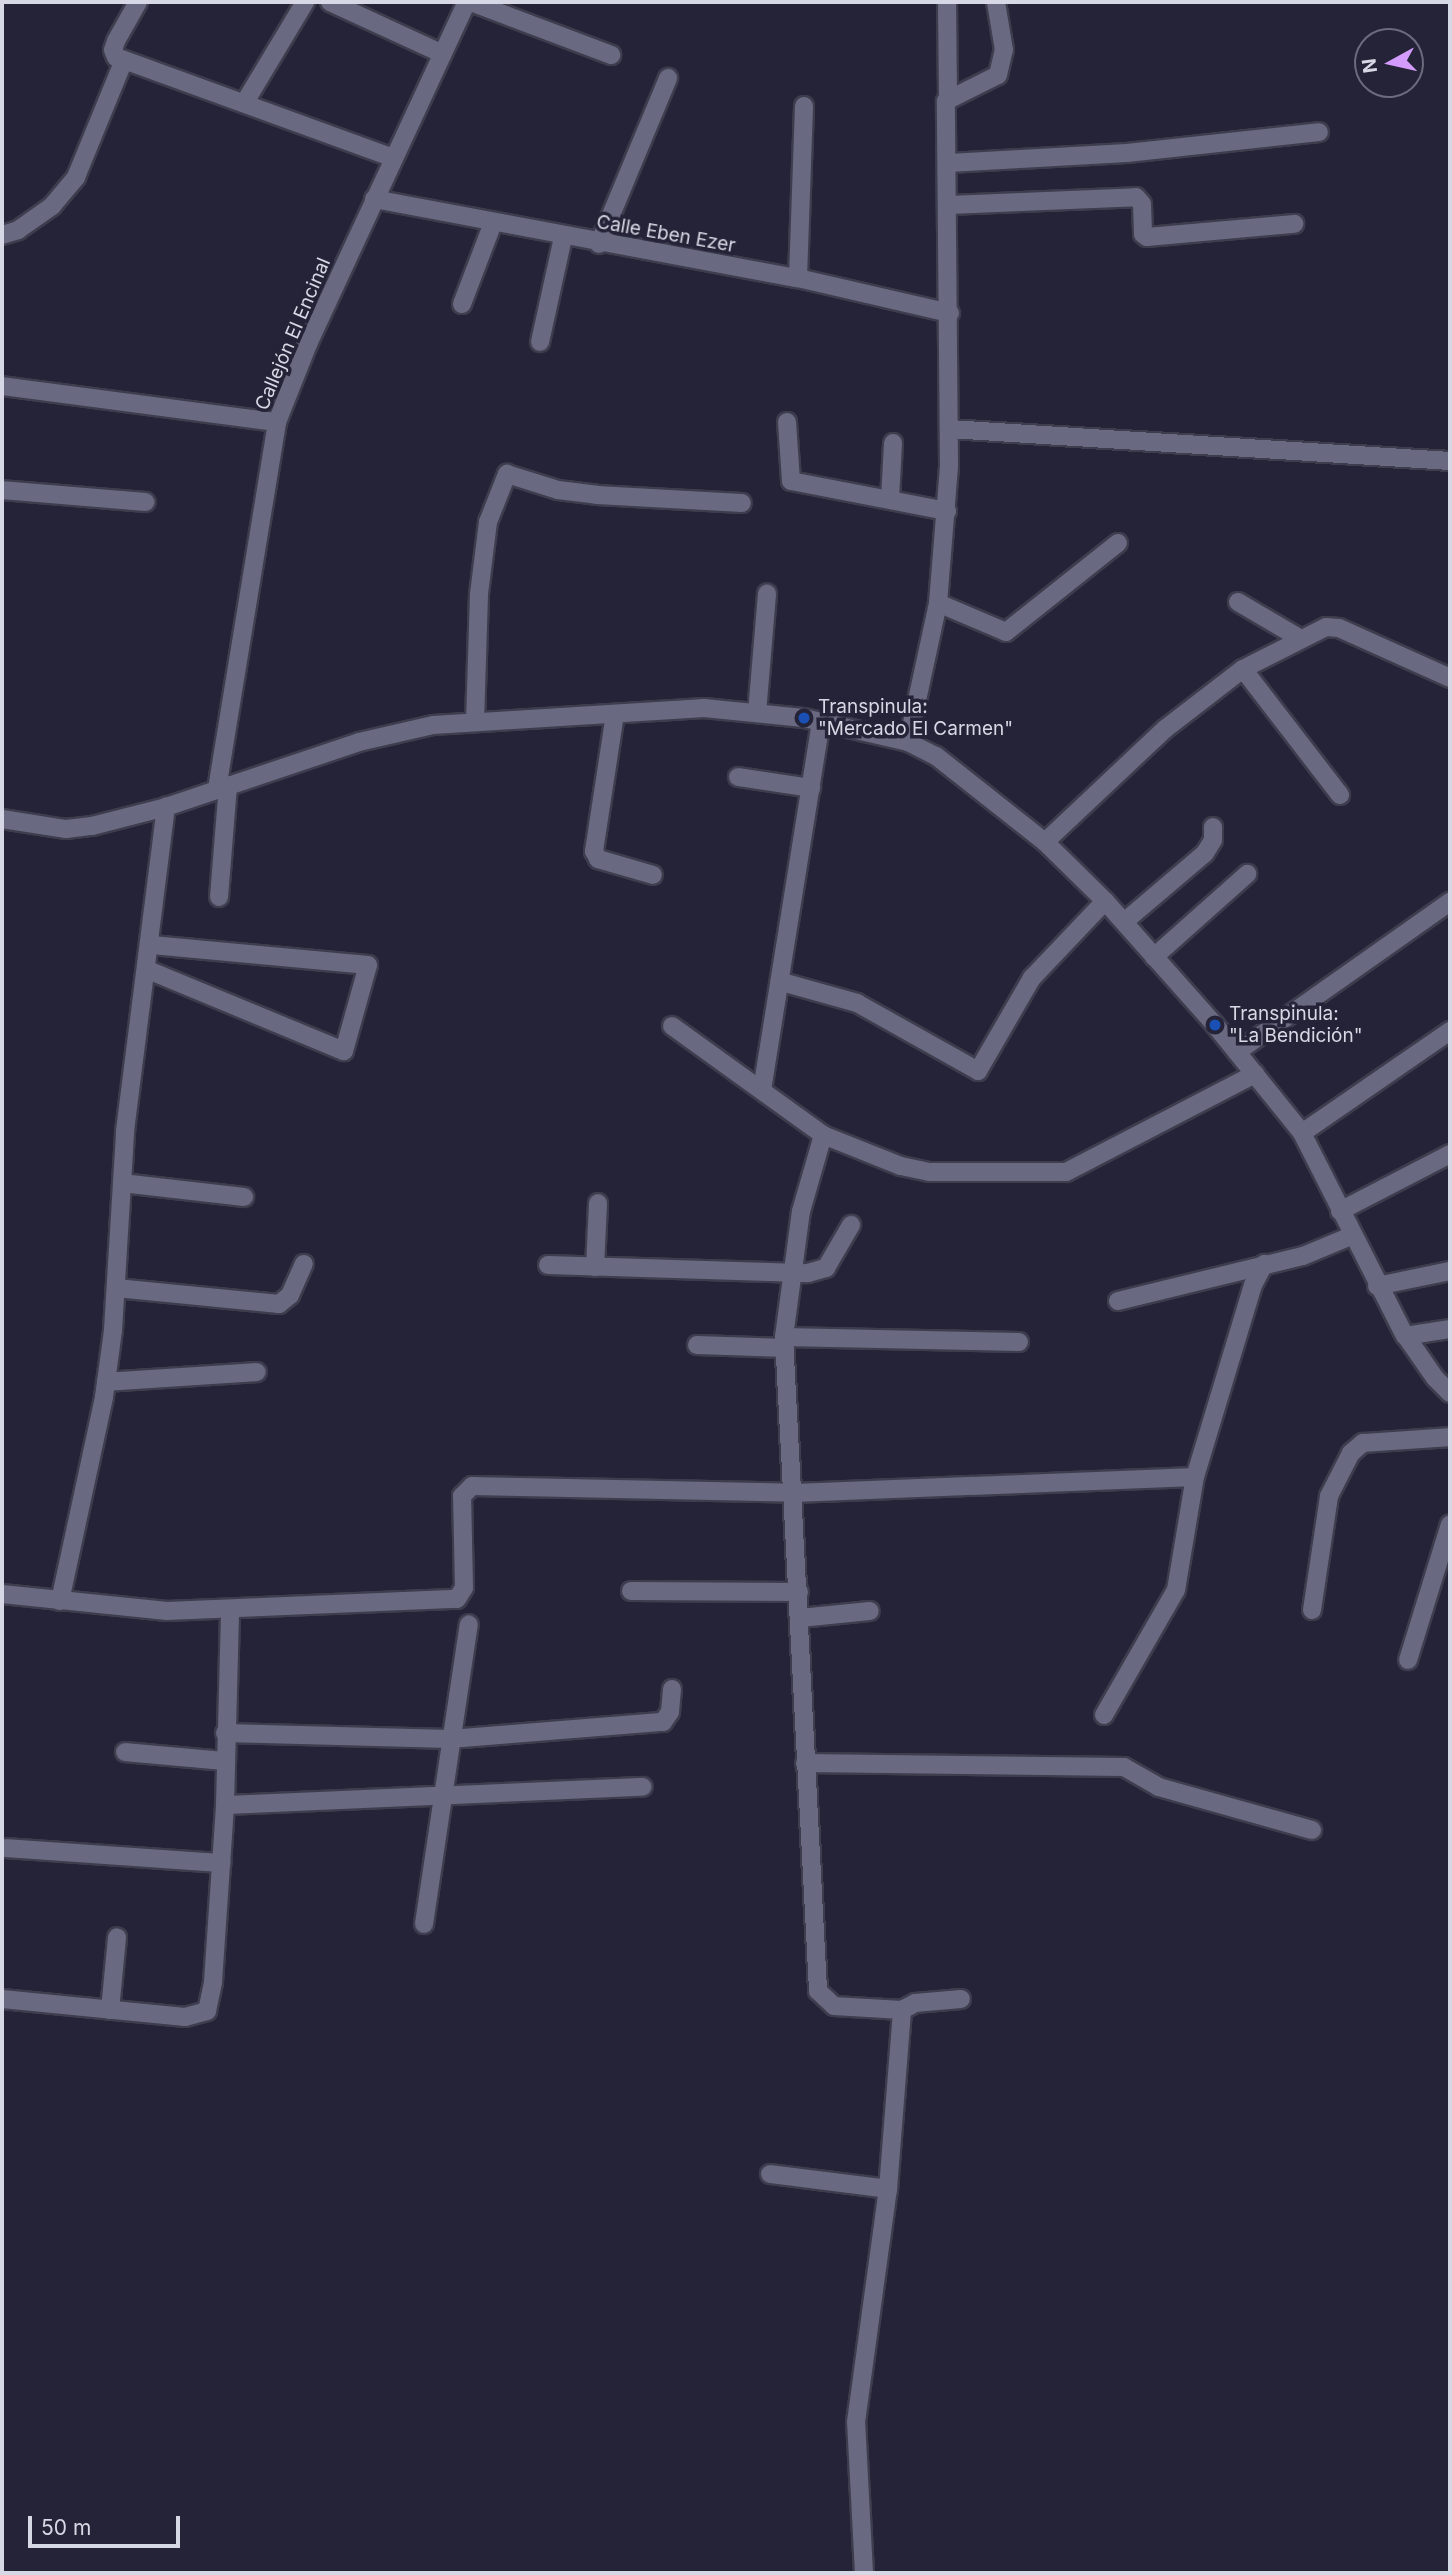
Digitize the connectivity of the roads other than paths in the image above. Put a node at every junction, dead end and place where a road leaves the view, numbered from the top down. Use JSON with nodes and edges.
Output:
{"nodes":[{"id":1,"x":138,"y":2,"type":"edge"},
{"id":2,"x":306,"y":2,"type":"edge"},
{"id":3,"x":330,"y":2,"type":"edge"},
{"id":4,"x":469,"y":2,"type":"edge"},
{"id":5,"x":947,"y":2,"type":"edge"},
{"id":6,"x":996,"y":2,"type":"edge"},
{"id":7,"x":443,"y":54,"type":"junction"},
{"id":8,"x":611,"y":55,"type":"dead end"},
{"id":9,"x":124,"y":60,"type":"junction"},
{"id":10,"x":668,"y":78,"type":"dead end"},
{"id":11,"x":948,"y":97,"type":"junction"},
{"id":12,"x":245,"y":102,"type":"junction"},
{"id":13,"x":804,"y":106,"type":"dead end"},
{"id":14,"x":1320,"y":131,"type":"dead end"},
{"id":15,"x":393,"y":158,"type":"junction"},
{"id":16,"x":949,"y":163,"type":"junction"},
{"id":17,"x":374,"y":199,"type":"junction"},
{"id":18,"x":949,"y":205,"type":"junction"},
{"id":19,"x":493,"y":223,"type":"junction"},
{"id":20,"x":1294,"y":224,"type":"dead end"},
{"id":21,"x":2,"y":235,"type":"edge"},
{"id":22,"x":563,"y":237,"type":"junction"},
{"id":23,"x":599,"y":244,"type":"junction"},
{"id":24,"x":797,"y":278,"type":"junction"},
{"id":25,"x":462,"y":303,"type":"dead end"},
{"id":26,"x":950,"y":313,"type":"junction"},
{"id":27,"x":540,"y":342,"type":"dead end"},
{"id":28,"x":2,"y":386,"type":"edge"},
{"id":29,"x":277,"y":422,"type":"junction"},
{"id":30,"x":787,"y":422,"type":"dead end"},
{"id":31,"x":950,"y":429,"type":"junction"},
{"id":32,"x":893,"y":443,"type":"dead end"},
{"id":33,"x":1450,"y":461,"type":"edge"},
{"id":34,"x":2,"y":490,"type":"edge"},
{"id":35,"x":890,"y":499,"type":"junction"},
{"id":36,"x":145,"y":502,"type":"dead end"},
{"id":37,"x":742,"y":503,"type":"dead end"},
{"id":38,"x":947,"y":511,"type":"junction"},
{"id":39,"x":1118,"y":543,"type":"dead end"},
{"id":40,"x":766,"y":593,"type":"dead end"},
{"id":41,"x":1238,"y":602,"type":"dead end"},
{"id":42,"x":938,"y":603,"type":"junction"},
{"id":43,"x":1299,"y":638,"type":"junction"},
{"id":44,"x":1243,"y":669,"type":"junction"},
{"id":45,"x":1450,"y":678,"type":"edge"},
{"id":46,"x":757,"y":713,"type":"junction"},
{"id":47,"x":615,"y":714,"type":"junction"},
{"id":48,"x":475,"y":722,"type":"junction"},
{"id":49,"x":821,"y":722,"type":"junction"},
{"id":50,"x":908,"y":742,"type":"junction"},
{"id":51,"x":738,"y":777,"type":"dead end"},
{"id":52,"x":223,"y":787,"type":"junction"},
{"id":53,"x":811,"y":788,"type":"junction"},
{"id":54,"x":1340,"y":795,"type":"dead end"},
{"id":55,"x":166,"y":807,"type":"junction"},
{"id":56,"x":2,"y":819,"type":"edge"},
{"id":57,"x":1213,"y":827,"type":"dead end"},
{"id":58,"x":1045,"y":842,"type":"junction"},
{"id":59,"x":1247,"y":874,"type":"dead end"},
{"id":60,"x":653,"y":875,"type":"dead end"},
{"id":61,"x":219,"y":897,"type":"dead end"},
{"id":62,"x":1105,"y":901,"type":"junction"},
{"id":63,"x":1450,"y":902,"type":"edge"},
{"id":64,"x":1124,"y":922,"type":"junction"},
{"id":65,"x":152,"y":945,"type":"junction"},
{"id":66,"x":1154,"y":957,"type":"junction"},
{"id":67,"x":148,"y":970,"type":"junction"},
{"id":68,"x":782,"y":982,"type":"junction"},
{"id":69,"x":672,"y":1026,"type":"dead end"},
{"id":70,"x":1450,"y":1031,"type":"edge"},
{"id":71,"x":1237,"y":1052,"type":"junction"},
{"id":72,"x":1255,"y":1074,"type":"junction"},
{"id":73,"x":762,"y":1090,"type":"junction"},
{"id":74,"x":1302,"y":1133,"type":"junction"},
{"id":75,"x":823,"y":1135,"type":"junction"},
{"id":76,"x":1450,"y":1154,"type":"edge"},
{"id":77,"x":122,"y":1183,"type":"junction"},
{"id":78,"x":244,"y":1197,"type":"dead end"},
{"id":79,"x":598,"y":1203,"type":"dead end"},
{"id":80,"x":1340,"y":1212,"type":"junction"},
{"id":81,"x":851,"y":1225,"type":"dead end"},
{"id":82,"x":1351,"y":1236,"type":"junction"},
{"id":83,"x":304,"y":1264,"type":"dead end"},
{"id":84,"x":1264,"y":1264,"type":"junction"},
{"id":85,"x":548,"y":1265,"type":"dead end"},
{"id":86,"x":595,"y":1267,"type":"junction"},
{"id":87,"x":1450,"y":1271,"type":"edge"},
{"id":88,"x":790,"y":1272,"type":"junction"},
{"id":89,"x":1377,"y":1286,"type":"junction"},
{"id":90,"x":116,"y":1288,"type":"junction"},
{"id":91,"x":1118,"y":1301,"type":"dead end"},
{"id":92,"x":1450,"y":1329,"type":"edge"},
{"id":93,"x":1405,"y":1336,"type":"junction"},
{"id":94,"x":1019,"y":1342,"type":"dead end"},
{"id":95,"x":784,"y":1343,"type":"junction"},
{"id":96,"x":697,"y":1345,"type":"dead end"},
{"id":97,"x":257,"y":1372,"type":"dead end"},
{"id":98,"x":106,"y":1382,"type":"junction"},
{"id":99,"x":1450,"y":1393,"type":"edge"},
{"id":100,"x":1450,"y":1437,"type":"edge"},
{"id":101,"x":1195,"y":1477,"type":"junction"},
{"id":102,"x":795,"y":1493,"type":"junction"},
{"id":103,"x":1450,"y":1524,"type":"edge"},
{"id":104,"x":631,"y":1591,"type":"dead end"},
{"id":105,"x":799,"y":1592,"type":"junction"},
{"id":106,"x":2,"y":1594,"type":"edge"},
{"id":107,"x":60,"y":1601,"type":"junction"},
{"id":108,"x":230,"y":1610,"type":"junction"},
{"id":109,"x":1312,"y":1610,"type":"dead end"},
{"id":110,"x":870,"y":1611,"type":"dead end"},
{"id":111,"x":800,"y":1618,"type":"junction"},
{"id":112,"x":469,"y":1624,"type":"dead end"},
{"id":113,"x":1408,"y":1660,"type":"dead end"},
{"id":114,"x":673,"y":1689,"type":"dead end"},
{"id":115,"x":1104,"y":1715,"type":"dead end"},
{"id":116,"x":225,"y":1733,"type":"junction"},
{"id":117,"x":450,"y":1739,"type":"junction"},
{"id":118,"x":125,"y":1752,"type":"dead end"},
{"id":119,"x":224,"y":1761,"type":"junction"},
{"id":120,"x":805,"y":1763,"type":"junction"},
{"id":121,"x":643,"y":1787,"type":"dead end"},
{"id":122,"x":442,"y":1796,"type":"junction"},
{"id":123,"x":225,"y":1805,"type":"junction"},
{"id":124,"x":1312,"y":1830,"type":"dead end"},
{"id":125,"x":6,"y":1847,"type":"dead end"},
{"id":126,"x":221,"y":1863,"type":"junction"},
{"id":127,"x":424,"y":1924,"type":"dead end"},
{"id":128,"x":117,"y":1937,"type":"dead end"},
{"id":129,"x":2,"y":1999,"type":"edge"},
{"id":130,"x":961,"y":1999,"type":"dead end"},
{"id":131,"x":110,"y":2010,"type":"junction"},
{"id":132,"x":902,"y":2010,"type":"junction"},
{"id":133,"x":770,"y":2174,"type":"dead end"},
{"id":134,"x":888,"y":2189,"type":"junction"},
{"id":135,"x":863,"y":2573,"type":"edge"}],
"edges":[{"from":1,"to":9,"type":"street"},
{"from":2,"to":12,"type":"street"},
{"from":3,"to":7,"type":"street"},
{"from":4,"to":7,"type":"street","name":"Callejón El Encinal"},
{"from":4,"to":8,"type":"street"},
{"from":5,"to":11,"type":"street"},
{"from":6,"to":11,"type":"street"},
{"from":7,"to":15,"type":"street","name":"Callejón El Encinal"},
{"from":9,"to":12,"type":"street"},
{"from":9,"to":21,"type":"street"},
{"from":10,"to":23,"type":"street"},
{"from":11,"to":16,"type":"street"},
{"from":12,"to":15,"type":"street"},
{"from":13,"to":24,"type":"street"},
{"from":14,"to":16,"type":"street"},
{"from":15,"to":17,"type":"street","name":"Callejón El Encinal"},
{"from":16,"to":18,"type":"street"},
{"from":17,"to":19,"type":"street","name":"Calle Eben Ezer"},
{"from":17,"to":29,"type":"street","name":"Callejón El Encinal"},
{"from":18,"to":20,"type":"street"},
{"from":18,"to":26,"type":"street"},
{"from":19,"to":22,"type":"street","name":"Calle Eben Ezer"},
{"from":19,"to":25,"type":"street"},
{"from":22,"to":23,"type":"street","name":"Calle Eben Ezer"},
{"from":22,"to":27,"type":"street"},
{"from":23,"to":24,"type":"street","name":"Calle Eben Ezer"},
{"from":24,"to":26,"type":"street","name":"Calle Eben Ezer"},
{"from":26,"to":31,"type":"street"},
{"from":28,"to":29,"type":"street"},
{"from":29,"to":52,"type":"street","name":"Callejón El Encinal"},
{"from":30,"to":35,"type":"street"},
{"from":31,"to":33,"type":"street"},
{"from":31,"to":38,"type":"street"},
{"from":32,"to":35,"type":"street"},
{"from":34,"to":36,"type":"street"},
{"from":35,"to":38,"type":"street"},
{"from":37,"to":48,"type":"street"},
{"from":38,"to":42,"type":"street"},
{"from":39,"to":42,"type":"street"},
{"from":40,"to":46,"type":"street"},
{"from":41,"to":43,"type":"street"},
{"from":42,"to":50,"type":"street"},
{"from":43,"to":44,"type":"street"},
{"from":43,"to":45,"type":"street"},
{"from":44,"to":54,"type":"street"},
{"from":44,"to":58,"type":"street"},
{"from":46,"to":47,"type":"street"},
{"from":46,"to":49,"type":"street"},
{"from":47,"to":48,"type":"street"},
{"from":47,"to":60,"type":"street"},
{"from":48,"to":52,"type":"street"},
{"from":49,"to":50,"type":"street"},
{"from":49,"to":53,"type":"street"},
{"from":50,"to":58,"type":"street"},
{"from":51,"to":53,"type":"street"},
{"from":52,"to":55,"type":"street"},
{"from":52,"to":61,"type":"street","name":"Callejón El Encinal"},
{"from":53,"to":68,"type":"street"},
{"from":55,"to":56,"type":"street"},
{"from":55,"to":65,"type":"street"},
{"from":57,"to":64,"type":"street"},
{"from":58,"to":62,"type":"street"},
{"from":59,"to":66,"type":"street"},
{"from":62,"to":64,"type":"street"},
{"from":62,"to":68,"type":"street"},
{"from":63,"to":71,"type":"street"},
{"from":64,"to":66,"type":"street"},
{"from":65,"to":67,"type":"street"},
{"from":65,"to":67,"type":"street"},
{"from":66,"to":71,"type":"street"},
{"from":67,"to":77,"type":"street"},
{"from":68,"to":73,"type":"street"},
{"from":69,"to":73,"type":"street"},
{"from":70,"to":74,"type":"street"},
{"from":71,"to":72,"type":"street"},
{"from":72,"to":74,"type":"street"},
{"from":72,"to":75,"type":"street"},
{"from":73,"to":75,"type":"street"},
{"from":74,"to":80,"type":"street"},
{"from":75,"to":88,"type":"street"},
{"from":76,"to":80,"type":"street"},
{"from":77,"to":78,"type":"street"},
{"from":77,"to":90,"type":"street"},
{"from":79,"to":86,"type":"street"},
{"from":80,"to":82,"type":"street"},
{"from":81,"to":88,"type":"street"},
{"from":82,"to":84,"type":"street"},
{"from":82,"to":89,"type":"street"},
{"from":83,"to":90,"type":"street"},
{"from":84,"to":91,"type":"street"},
{"from":84,"to":101,"type":"street"},
{"from":85,"to":86,"type":"street"},
{"from":86,"to":88,"type":"street"},
{"from":87,"to":89,"type":"street"},
{"from":88,"to":95,"type":"street"},
{"from":89,"to":93,"type":"street"},
{"from":90,"to":98,"type":"street"},
{"from":92,"to":93,"type":"street"},
{"from":93,"to":99,"type":"street"},
{"from":94,"to":95,"type":"street"},
{"from":95,"to":96,"type":"street"},
{"from":95,"to":102,"type":"street"},
{"from":97,"to":98,"type":"street"},
{"from":98,"to":107,"type":"street"},
{"from":100,"to":109,"type":"street"},
{"from":101,"to":102,"type":"street"},
{"from":101,"to":115,"type":"street"},
{"from":102,"to":105,"type":"street"},
{"from":102,"to":108,"type":"street"},
{"from":103,"to":113,"type":"street"},
{"from":104,"to":105,"type":"street"},
{"from":105,"to":111,"type":"street"},
{"from":106,"to":107,"type":"street"},
{"from":107,"to":108,"type":"street"},
{"from":108,"to":116,"type":"street"},
{"from":110,"to":111,"type":"street"},
{"from":111,"to":120,"type":"street"},
{"from":112,"to":117,"type":"street"},
{"from":114,"to":117,"type":"street"},
{"from":116,"to":117,"type":"street"},
{"from":116,"to":119,"type":"street"},
{"from":117,"to":122,"type":"street"},
{"from":118,"to":119,"type":"street"},
{"from":119,"to":123,"type":"street"},
{"from":120,"to":124,"type":"street"},
{"from":120,"to":132,"type":"street"},
{"from":121,"to":122,"type":"street"},
{"from":122,"to":123,"type":"street"},
{"from":122,"to":127,"type":"street"},
{"from":123,"to":126,"type":"street"},
{"from":125,"to":126,"type":"street"},
{"from":126,"to":131,"type":"street"},
{"from":128,"to":131,"type":"street"},
{"from":129,"to":131,"type":"street"},
{"from":130,"to":132,"type":"street"},
{"from":132,"to":134,"type":"street"},
{"from":133,"to":134,"type":"street"},
{"from":134,"to":135,"type":"street"}]}
